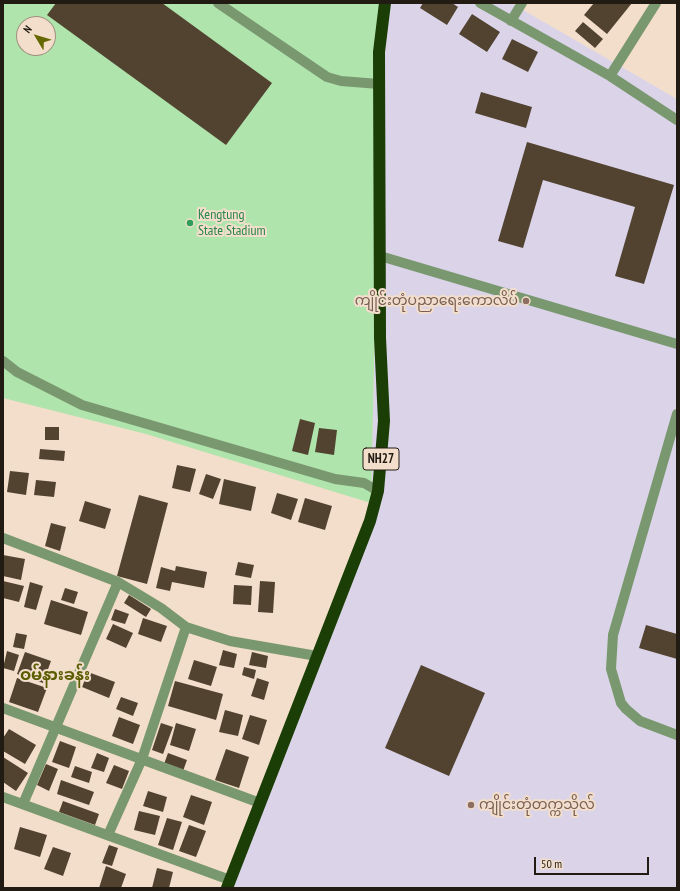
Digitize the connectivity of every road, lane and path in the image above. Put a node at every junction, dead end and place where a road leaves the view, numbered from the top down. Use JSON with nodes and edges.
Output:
{"nodes":[{"id":1,"x":218,"y":3,"type":"edge"},
{"id":2,"x":385,"y":3,"type":"edge"},
{"id":3,"x":480,"y":3,"type":"edge"},
{"id":4,"x":522,"y":3,"type":"edge"},
{"id":5,"x":656,"y":3,"type":"edge"},
{"id":6,"x":511,"y":21,"type":"junction"},
{"id":7,"x":610,"y":76,"type":"junction"},
{"id":8,"x":380,"y":84,"type":"junction"},
{"id":9,"x":677,"y":120,"type":"edge"},
{"id":10,"x":380,"y":256,"type":"junction"},
{"id":11,"x":677,"y":344,"type":"edge"},
{"id":12,"x":3,"y":361,"type":"edge"},
{"id":13,"x":677,"y":414,"type":"edge"},
{"id":14,"x":378,"y":492,"type":"junction"},
{"id":15,"x":3,"y":538,"type":"edge"},
{"id":16,"x":118,"y":582,"type":"junction"},
{"id":17,"x":186,"y":627,"type":"junction"},
{"id":18,"x":317,"y":656,"type":"junction"},
{"id":19,"x":3,"y":708,"type":"edge"},
{"id":20,"x":56,"y":728,"type":"junction"},
{"id":21,"x":677,"y":736,"type":"edge"},
{"id":22,"x":142,"y":759,"type":"junction"},
{"id":23,"x":3,"y":797,"type":"edge"},
{"id":24,"x":260,"y":803,"type":"junction"},
{"id":25,"x":23,"y":804,"type":"junction"},
{"id":26,"x":108,"y":835,"type":"junction"},
{"id":27,"x":228,"y":884,"type":"edge"}],
"edges":[{"from":1,"to":8,"type":"street"},
{"from":2,"to":8,"type":"highway","number":"NH27"},
{"from":3,"to":6,"type":"street"},
{"from":4,"to":6,"type":"street"},
{"from":5,"to":7,"type":"street"},
{"from":6,"to":7,"type":"street"},
{"from":7,"to":9,"type":"street"},
{"from":8,"to":10,"type":"highway","number":"NH27"},
{"from":10,"to":11,"type":"street"},
{"from":10,"to":14,"type":"highway","number":"NH27"},
{"from":12,"to":14,"type":"street"},
{"from":13,"to":21,"type":"street"},
{"from":14,"to":18,"type":"highway","number":"NH27"},
{"from":15,"to":16,"type":"street"},
{"from":16,"to":17,"type":"street"},
{"from":16,"to":20,"type":"street"},
{"from":17,"to":18,"type":"street"},
{"from":17,"to":22,"type":"street"},
{"from":18,"to":24,"type":"highway","number":"NH27"},
{"from":19,"to":20,"type":"street"},
{"from":20,"to":22,"type":"street"},
{"from":20,"to":25,"type":"street"},
{"from":22,"to":24,"type":"street"},
{"from":22,"to":26,"type":"street"},
{"from":23,"to":25,"type":"street"},
{"from":24,"to":27,"type":"highway","number":"NH27"},
{"from":25,"to":26,"type":"street"},
{"from":26,"to":27,"type":"street"}]}
